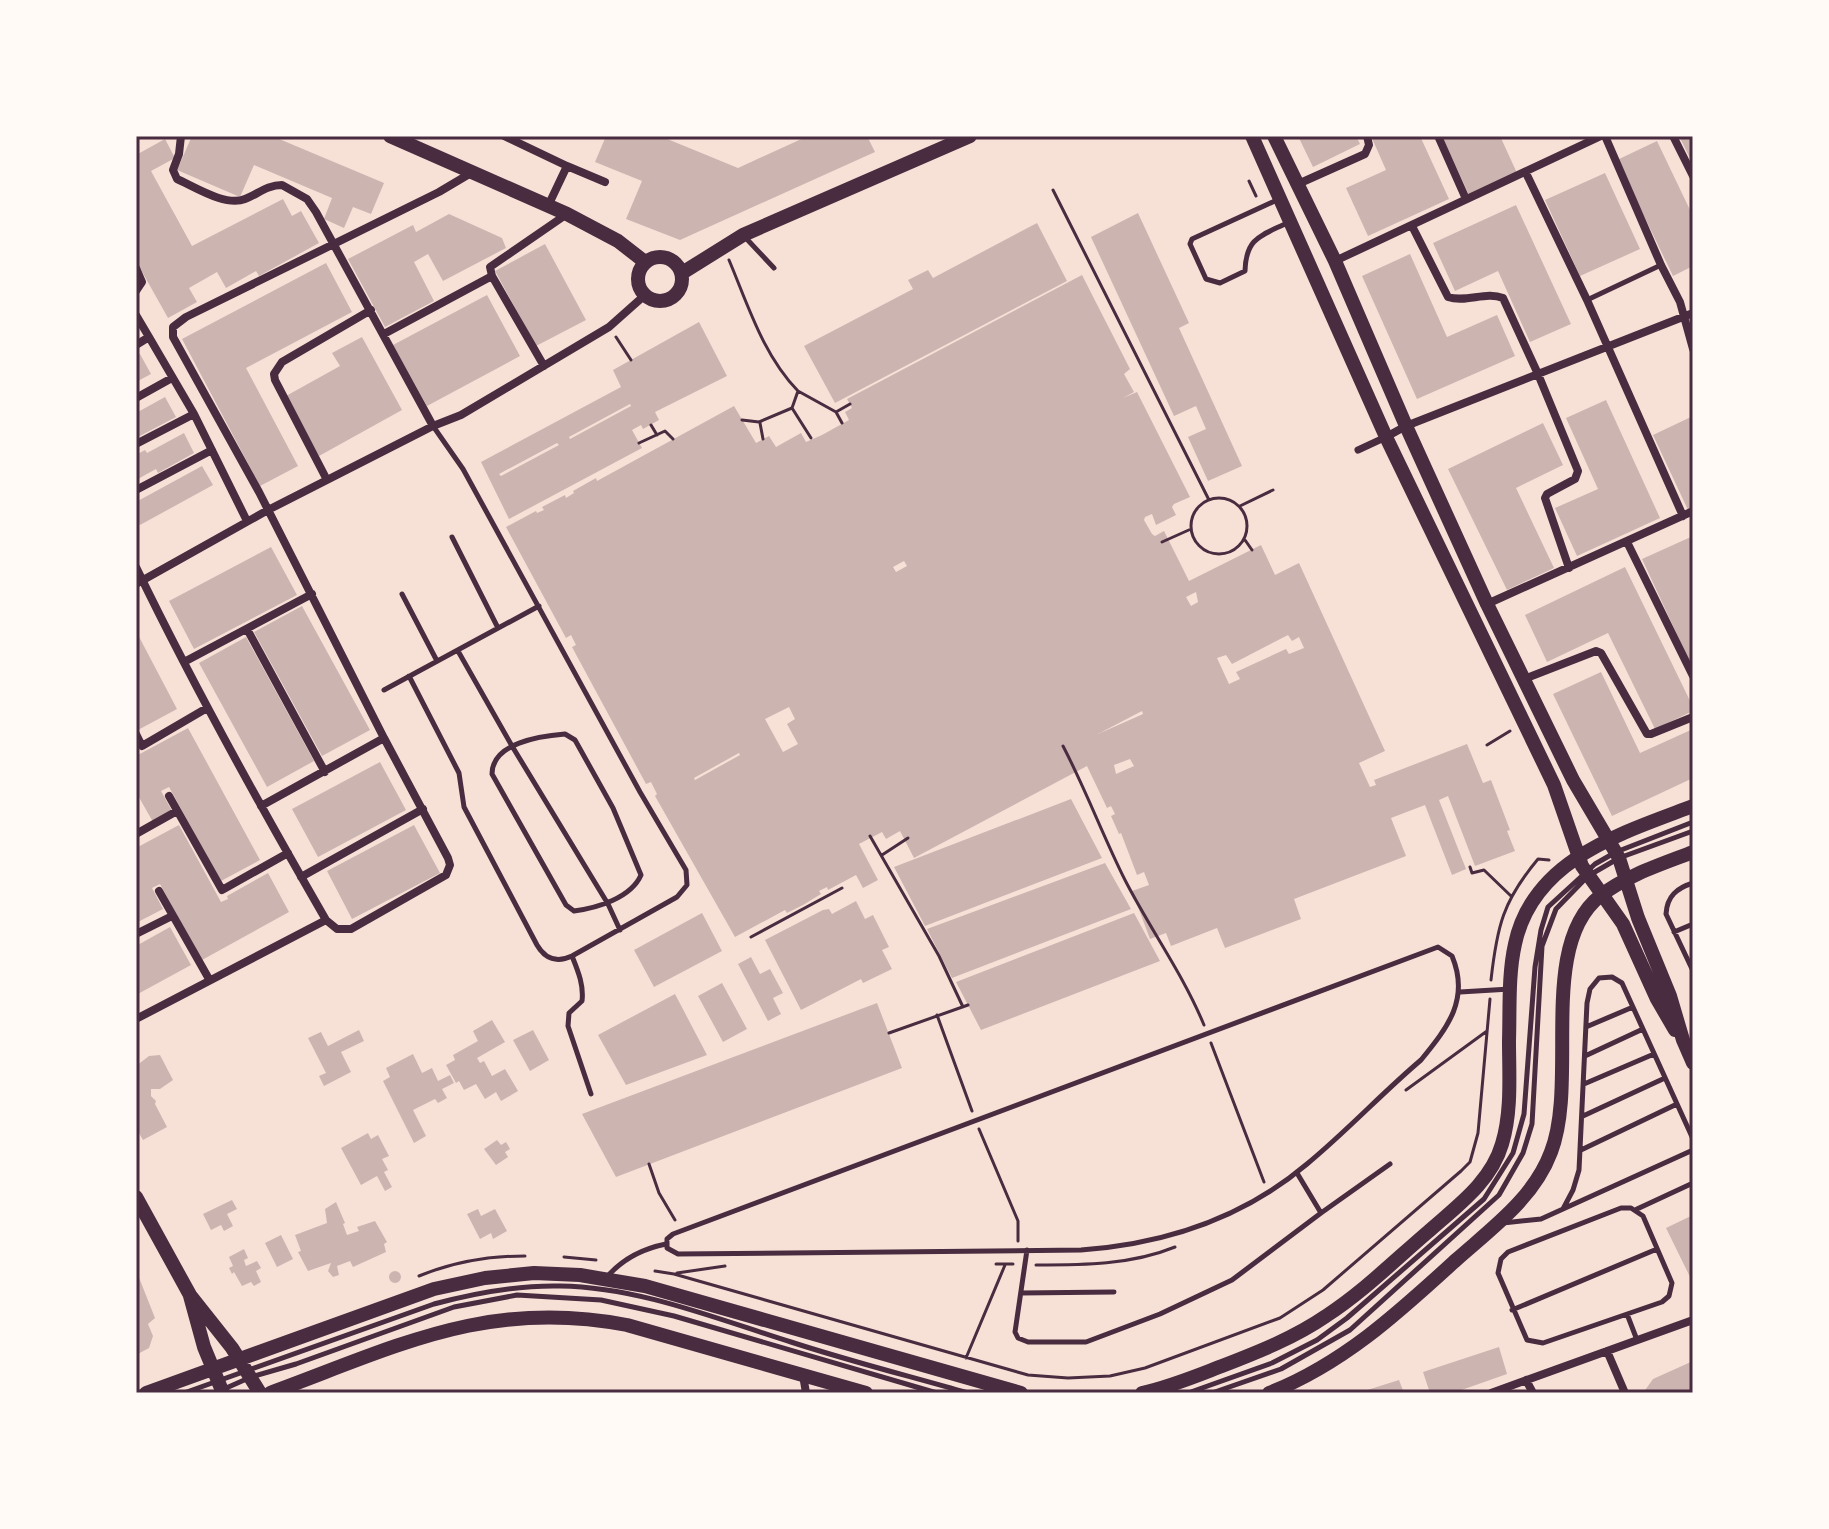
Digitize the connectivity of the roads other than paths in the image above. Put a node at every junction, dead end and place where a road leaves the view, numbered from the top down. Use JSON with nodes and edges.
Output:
{"nodes":[{"id":1,"x":181,"y":136,"type":"edge"},
{"id":2,"x":390,"y":136,"type":"edge"},
{"id":3,"x":504,"y":136,"type":"edge"},
{"id":4,"x":970,"y":136,"type":"edge"},
{"id":5,"x":1252,"y":136,"type":"edge"},
{"id":6,"x":1274,"y":136,"type":"edge"},
{"id":7,"x":1367,"y":136,"type":"edge"},
{"id":8,"x":1438,"y":136,"type":"edge"},
{"id":9,"x":1603,"y":136,"type":"edge"},
{"id":10,"x":1673,"y":136,"type":"edge"},
{"id":11,"x":567,"y":166,"type":"junction"},
{"id":12,"x":471,"y":173,"type":"junction"},
{"id":13,"x":1526,"y":173,"type":"junction"},
{"id":14,"x":1693,"y":176,"type":"edge"},
{"id":15,"x":605,"y":182,"type":"dead end"},
{"id":16,"x":1298,"y":184,"type":"junction"},
{"id":17,"x":1281,"y":198,"type":"junction"},
{"id":18,"x":1466,"y":199,"type":"junction"},
{"id":19,"x":548,"y":206,"type":"junction"},
{"id":20,"x":567,"y":214,"type":"junction"},
{"id":21,"x":1291,"y":221,"type":"junction"},
{"id":22,"x":1412,"y":226,"type":"junction"},
{"id":23,"x":743,"y":235,"type":"junction"},
{"id":24,"x":335,"y":244,"type":"junction"},
{"id":25,"x":1335,"y":261,"type":"junction"},
{"id":26,"x":645,"y":262,"type":"junction"},
{"id":27,"x":1661,"y":265,"type":"junction"},
{"id":28,"x":136,"y":268,"type":"edge"},
{"id":29,"x":774,"y":268,"type":"dead end"},
{"id":30,"x":682,"y":273,"type":"junction"},
{"id":31,"x":492,"y":276,"type":"junction"},
{"id":32,"x":136,"y":291,"type":"edge"},
{"id":33,"x":645,"y":295,"type":"junction"},
{"id":34,"x":1587,"y":300,"type":"junction"},
{"id":35,"x":371,"y":310,"type":"junction"},
{"id":36,"x":136,"y":315,"type":"edge"},
{"id":37,"x":1689,"y":315,"type":"edge"},
{"id":38,"x":384,"y":334,"type":"junction"},
{"id":39,"x":149,"y":337,"type":"junction"},
{"id":40,"x":136,"y":345,"type":"edge"},
{"id":41,"x":1607,"y":346,"type":"junction"},
{"id":42,"x":1693,"y":349,"type":"edge"},
{"id":43,"x":544,"y":366,"type":"junction"},
{"id":44,"x":1538,"y":374,"type":"junction"},
{"id":45,"x":172,"y":378,"type":"junction"},
{"id":46,"x":136,"y":398,"type":"edge"},
{"id":47,"x":194,"y":414,"type":"junction"},
{"id":48,"x":433,"y":426,"type":"junction"},
{"id":49,"x":1406,"y":426,"type":"junction"},
{"id":50,"x":1386,"y":437,"type":"junction"},
{"id":51,"x":136,"y":444,"type":"edge"},
{"id":52,"x":212,"y":450,"type":"junction"},
{"id":53,"x":1358,"y":450,"type":"dead end"},
{"id":54,"x":327,"y":480,"type":"junction"},
{"id":55,"x":136,"y":490,"type":"edge"},
{"id":56,"x":268,"y":510,"type":"junction"},
{"id":57,"x":1693,"y":511,"type":"edge"},
{"id":58,"x":1683,"y":516,"type":"junction"},
{"id":59,"x":247,"y":521,"type":"junction"},
{"id":60,"x":452,"y":537,"type":"dead end"},
{"id":61,"x":1627,"y":542,"type":"junction"},
{"id":62,"x":136,"y":567,"type":"edge"},
{"id":63,"x":1569,"y":568,"type":"junction"},
{"id":64,"x":139,"y":582,"type":"edge"},
{"id":65,"x":312,"y":594,"type":"junction"},
{"id":66,"x":402,"y":594,"type":"dead end"},
{"id":67,"x":1487,"y":604,"type":"junction"},
{"id":68,"x":539,"y":606,"type":"junction"},
{"id":69,"x":498,"y":628,"type":"junction"},
{"id":70,"x":247,"y":629,"type":"junction"},
{"id":71,"x":458,"y":651,"type":"junction"},
{"id":72,"x":437,"y":661,"type":"junction"},
{"id":73,"x":184,"y":662,"type":"junction"},
{"id":74,"x":409,"y":676,"type":"junction"},
{"id":75,"x":1693,"y":676,"type":"edge"},
{"id":76,"x":1524,"y":679,"type":"junction"},
{"id":77,"x":384,"y":690,"type":"dead end"},
{"id":78,"x":207,"y":708,"type":"junction"},
{"id":79,"x":1693,"y":717,"type":"edge"},
{"id":80,"x":136,"y":734,"type":"edge"},
{"id":81,"x":384,"y":738,"type":"junction"},
{"id":82,"x":512,"y":746,"type":"junction"},
{"id":83,"x":139,"y":748,"type":"edge"},
{"id":84,"x":325,"y":772,"type":"junction"},
{"id":85,"x":169,"y":796,"type":"dead end"},
{"id":86,"x":261,"y":806,"type":"junction"},
{"id":87,"x":1693,"y":806,"type":"edge"},
{"id":88,"x":423,"y":809,"type":"junction"},
{"id":89,"x":177,"y":811,"type":"junction"},
{"id":90,"x":1693,"y":822,"type":"edge"},
{"id":91,"x":1693,"y":831,"type":"edge"},
{"id":92,"x":136,"y":834,"type":"edge"},
{"id":93,"x":1608,"y":838,"type":"junction"},
{"id":94,"x":1693,"y":852,"type":"edge"},
{"id":95,"x":288,"y":853,"type":"junction"},
{"id":96,"x":1618,"y":855,"type":"junction"},
{"id":97,"x":1578,"y":856,"type":"junction"},
{"id":98,"x":1586,"y":874,"type":"junction"},
{"id":99,"x":301,"y":877,"type":"junction"},
{"id":100,"x":1627,"y":879,"type":"junction"},
{"id":101,"x":1693,"y":883,"type":"edge"},
{"id":102,"x":159,"y":891,"type":"dead end"},
{"id":103,"x":1601,"y":895,"type":"junction"},
{"id":104,"x":608,"y":904,"type":"junction"},
{"id":105,"x":172,"y":916,"type":"junction"},
{"id":106,"x":326,"y":920,"type":"junction"},
{"id":107,"x":1693,"y":924,"type":"edge"},
{"id":108,"x":620,"y":930,"type":"junction"},
{"id":109,"x":1674,"y":932,"type":"junction"},
{"id":110,"x":136,"y":934,"type":"edge"},
{"id":111,"x":572,"y":956,"type":"junction"},
{"id":112,"x":1693,"y":971,"type":"edge"},
{"id":113,"x":209,"y":979,"type":"junction"},
{"id":114,"x":1511,"y":989,"type":"junction"},
{"id":115,"x":1460,"y":992,"type":"junction"},
{"id":116,"x":1633,"y":1007,"type":"junction"},
{"id":117,"x":136,"y":1019,"type":"edge"},
{"id":118,"x":1586,"y":1027,"type":"junction"},
{"id":119,"x":1643,"y":1029,"type":"junction"},
{"id":120,"x":1683,"y":1040,"type":"junction"},
{"id":121,"x":1654,"y":1054,"type":"junction"},
{"id":122,"x":1585,"y":1056,"type":"junction"},
{"id":123,"x":1693,"y":1062,"type":"edge"},
{"id":124,"x":1665,"y":1078,"type":"junction"},
{"id":125,"x":1584,"y":1084,"type":"junction"},
{"id":126,"x":591,"y":1094,"type":"dead end"},
{"id":127,"x":1677,"y":1104,"type":"junction"},
{"id":128,"x":1583,"y":1116,"type":"junction"},
{"id":129,"x":1693,"y":1139,"type":"edge"},
{"id":130,"x":1581,"y":1150,"type":"junction"},
{"id":131,"x":1693,"y":1150,"type":"edge"},
{"id":132,"x":1390,"y":1164,"type":"dead end"},
{"id":133,"x":1297,"y":1173,"type":"junction"},
{"id":134,"x":1693,"y":1183,"type":"edge"},
{"id":135,"x":136,"y":1197,"type":"edge"},
{"id":136,"x":1563,"y":1209,"type":"junction"},
{"id":137,"x":1636,"y":1209,"type":"junction"},
{"id":138,"x":1321,"y":1213,"type":"junction"},
{"id":139,"x":1498,"y":1223,"type":"junction"},
{"id":140,"x":666,"y":1244,"type":"junction"},
{"id":141,"x":1657,"y":1249,"type":"junction"},
{"id":142,"x":1027,"y":1250,"type":"junction"},
{"id":143,"x":606,"y":1278,"type":"junction"},
{"id":144,"x":1114,"y":1292,"type":"dead end"},
{"id":145,"x":1021,"y":1293,"type":"junction"},
{"id":146,"x":190,"y":1295,"type":"junction"},
{"id":147,"x":1512,"y":1310,"type":"junction"},
{"id":148,"x":1627,"y":1314,"type":"junction"},
{"id":149,"x":1693,"y":1320,"type":"edge"},
{"id":150,"x":1637,"y":1340,"type":"junction"},
{"id":151,"x":1607,"y":1351,"type":"junction"},
{"id":152,"x":246,"y":1368,"type":"junction"},
{"id":153,"x":803,"y":1375,"type":"junction"},
{"id":154,"x":317,"y":1376,"type":"junction"},
{"id":155,"x":1526,"y":1380,"type":"junction"},
{"id":156,"x":218,"y":1385,"type":"edge"},
{"id":157,"x":146,"y":1393,"type":"edge"},
{"id":158,"x":184,"y":1393,"type":"edge"},
{"id":159,"x":260,"y":1393,"type":"edge"},
{"id":160,"x":270,"y":1393,"type":"edge"},
{"id":161,"x":299,"y":1393,"type":"edge"},
{"id":162,"x":806,"y":1393,"type":"edge"},
{"id":163,"x":866,"y":1393,"type":"edge"},
{"id":164,"x":937,"y":1393,"type":"edge"},
{"id":165,"x":968,"y":1393,"type":"edge"},
{"id":166,"x":1021,"y":1393,"type":"edge"},
{"id":167,"x":1142,"y":1393,"type":"edge"},
{"id":168,"x":1188,"y":1393,"type":"edge"},
{"id":169,"x":1212,"y":1393,"type":"edge"},
{"id":170,"x":1269,"y":1393,"type":"edge"},
{"id":171,"x":1491,"y":1393,"type":"edge"},
{"id":172,"x":1533,"y":1393,"type":"edge"},
{"id":173,"x":1625,"y":1393,"type":"edge"}],
"edges":[{"from":1,"to":24,"type":"street"},
{"from":2,"to":12,"type":"street"},
{"from":3,"to":11,"type":"street"},
{"from":4,"to":23,"type":"street"},
{"from":5,"to":17,"type":"street"},
{"from":6,"to":16,"type":"street"},
{"from":7,"to":16,"type":"street"},
{"from":8,"to":18,"type":"street"},
{"from":9,"to":13,"type":"street"},
{"from":9,"to":27,"type":"street"},
{"from":10,"to":14,"type":"street"},
{"from":11,"to":15,"type":"street"},
{"from":11,"to":19,"type":"street"},
{"from":12,"to":19,"type":"street"},
{"from":12,"to":24,"type":"street"},
{"from":13,"to":18,"type":"street"},
{"from":13,"to":34,"type":"street"},
{"from":16,"to":25,"type":"street"},
{"from":17,"to":21,"type":"street"},
{"from":17,"to":21,"type":"lane"},
{"from":18,"to":22,"type":"street"},
{"from":19,"to":20,"type":"street"},
{"from":20,"to":26,"type":"street"},
{"from":20,"to":31,"type":"street"},
{"from":21,"to":50,"type":"street"},
{"from":22,"to":25,"type":"street"},
{"from":22,"to":44,"type":"street"},
{"from":23,"to":29,"type":"lane"},
{"from":23,"to":30,"type":"street"},
{"from":24,"to":35,"type":"street"},
{"from":24,"to":56,"type":"street"},
{"from":25,"to":49,"type":"street"},
{"from":26,"to":30,"type":"street"},
{"from":26,"to":33,"type":"street"},
{"from":27,"to":34,"type":"lane"},
{"from":27,"to":37,"type":"street"},
{"from":28,"to":32,"type":"street"},
{"from":30,"to":33,"type":"street"},
{"from":31,"to":38,"type":"street"},
{"from":31,"to":43,"type":"street"},
{"from":33,"to":43,"type":"street"},
{"from":34,"to":41,"type":"street"},
{"from":35,"to":38,"type":"street"},
{"from":35,"to":54,"type":"street"},
{"from":36,"to":39,"type":"street"},
{"from":37,"to":41,"type":"street"},
{"from":37,"to":42,"type":"street"},
{"from":38,"to":48,"type":"street"},
{"from":39,"to":40,"type":"street"},
{"from":39,"to":45,"type":"street"},
{"from":41,"to":44,"type":"street"},
{"from":41,"to":58,"type":"street"},
{"from":43,"to":48,"type":"street"},
{"from":44,"to":49,"type":"street"},
{"from":44,"to":63,"type":"street"},
{"from":45,"to":46,"type":"street"},
{"from":45,"to":47,"type":"street"},
{"from":47,"to":51,"type":"street"},
{"from":47,"to":52,"type":"street"},
{"from":48,"to":54,"type":"street"},
{"from":48,"to":68,"type":"lane"},
{"from":49,"to":50,"type":"street"},
{"from":49,"to":67,"type":"street"},
{"from":50,"to":53,"type":"street"},
{"from":50,"to":97,"type":"street"},
{"from":52,"to":55,"type":"street"},
{"from":52,"to":59,"type":"street"},
{"from":54,"to":56,"type":"street"},
{"from":56,"to":59,"type":"street"},
{"from":56,"to":65,"type":"street"},
{"from":57,"to":58,"type":"street"},
{"from":58,"to":61,"type":"street"},
{"from":59,"to":64,"type":"street"},
{"from":60,"to":69,"type":"lane"},
{"from":61,"to":63,"type":"street"},
{"from":61,"to":75,"type":"street"},
{"from":62,"to":64,"type":"street"},
{"from":63,"to":67,"type":"street"},
{"from":64,"to":73,"type":"street"},
{"from":65,"to":70,"type":"street"},
{"from":65,"to":81,"type":"street"},
{"from":66,"to":72,"type":"lane"},
{"from":67,"to":76,"type":"street"},
{"from":68,"to":69,"type":"lane"},
{"from":68,"to":108,"type":"lane"},
{"from":69,"to":71,"type":"lane"},
{"from":70,"to":73,"type":"street"},
{"from":70,"to":84,"type":"street"},
{"from":71,"to":72,"type":"lane"},
{"from":71,"to":82,"type":"lane"},
{"from":72,"to":74,"type":"lane"},
{"from":73,"to":78,"type":"street"},
{"from":74,"to":77,"type":"lane"},
{"from":74,"to":111,"type":"lane"},
{"from":76,"to":79,"type":"street"},
{"from":76,"to":93,"type":"street"},
{"from":78,"to":83,"type":"street"},
{"from":78,"to":86,"type":"street"},
{"from":80,"to":83,"type":"street"},
{"from":81,"to":84,"type":"street"},
{"from":81,"to":88,"type":"street"},
{"from":82,"to":104,"type":"lane"},
{"from":82,"to":104,"type":"lane"},
{"from":82,"to":104,"type":"lane"},
{"from":84,"to":86,"type":"street"},
{"from":85,"to":89,"type":"street"},
{"from":86,"to":95,"type":"street"},
{"from":87,"to":93,"type":"street"},
{"from":88,"to":99,"type":"street"},
{"from":88,"to":106,"type":"street"},
{"from":89,"to":92,"type":"street"},
{"from":89,"to":95,"type":"street"},
{"from":90,"to":96,"type":"lane"},
{"from":91,"to":96,"type":"lane"},
{"from":93,"to":96,"type":"street"},
{"from":93,"to":97,"type":"street"},
{"from":94,"to":100,"type":"street"},
{"from":95,"to":99,"type":"street"},
{"from":96,"to":98,"type":"lane"},
{"from":96,"to":100,"type":"street"},
{"from":97,"to":98,"type":"street"},
{"from":97,"to":114,"type":"street"},
{"from":98,"to":103,"type":"street"},
{"from":98,"to":168,"type":"lane"},
{"from":98,"to":169,"type":"lane"},
{"from":99,"to":106,"type":"street"},
{"from":100,"to":103,"type":"street"},
{"from":100,"to":120,"type":"street"},
{"from":101,"to":109,"type":"lane"},
{"from":102,"to":105,"type":"street"},
{"from":103,"to":120,"type":"street"},
{"from":103,"to":139,"type":"street"},
{"from":104,"to":108,"type":"lane"},
{"from":105,"to":110,"type":"street"},
{"from":105,"to":113,"type":"street"},
{"from":106,"to":113,"type":"street"},
{"from":107,"to":109,"type":"lane"},
{"from":108,"to":111,"type":"lane"},
{"from":109,"to":112,"type":"lane"},
{"from":111,"to":126,"type":"lane"},
{"from":113,"to":117,"type":"street"},
{"from":114,"to":115,"type":"lane"},
{"from":114,"to":167,"type":"street"},
{"from":115,"to":133,"type":"lane"},
{"from":115,"to":140,"type":"lane"},
{"from":116,"to":118,"type":"lane"},
{"from":116,"to":118,"type":"lane"},
{"from":116,"to":119,"type":"lane"},
{"from":118,"to":122,"type":"lane"},
{"from":119,"to":121,"type":"lane"},
{"from":119,"to":122,"type":"lane"},
{"from":120,"to":123,"type":"street"},
{"from":121,"to":124,"type":"lane"},
{"from":121,"to":125,"type":"lane"},
{"from":122,"to":125,"type":"lane"},
{"from":124,"to":127,"type":"lane"},
{"from":124,"to":128,"type":"lane"},
{"from":125,"to":128,"type":"lane"},
{"from":127,"to":129,"type":"lane"},
{"from":127,"to":130,"type":"lane"},
{"from":128,"to":130,"type":"lane"},
{"from":130,"to":136,"type":"lane"},
{"from":131,"to":136,"type":"lane"},
{"from":132,"to":138,"type":"lane"},
{"from":133,"to":138,"type":"lane"},
{"from":133,"to":142,"type":"lane"},
{"from":134,"to":137,"type":"lane"},
{"from":135,"to":146,"type":"street"},
{"from":136,"to":139,"type":"lane"},
{"from":137,"to":141,"type":"lane"},
{"from":137,"to":147,"type":"lane"},
{"from":138,"to":145,"type":"lane"},
{"from":139,"to":170,"type":"street"},
{"from":140,"to":142,"type":"lane"},
{"from":140,"to":143,"type":"lane"},
{"from":141,"to":147,"type":"lane"},
{"from":141,"to":148,"type":"lane"},
{"from":142,"to":145,"type":"lane"},
{"from":143,"to":152,"type":"street"},
{"from":143,"to":166,"type":"street"},
{"from":144,"to":145,"type":"lane"},
{"from":146,"to":152,"type":"street"},
{"from":146,"to":156,"type":"street"},
{"from":147,"to":148,"type":"lane"},
{"from":148,"to":150,"type":"lane"},
{"from":149,"to":150,"type":"street"},
{"from":150,"to":151,"type":"street"},
{"from":151,"to":155,"type":"street"},
{"from":151,"to":173,"type":"street"},
{"from":152,"to":156,"type":"street"},
{"from":152,"to":156,"type":"lane"},
{"from":152,"to":159,"type":"street"},
{"from":152,"to":164,"type":"lane"},
{"from":152,"to":165,"type":"lane"},
{"from":153,"to":154,"type":"street"},
{"from":153,"to":162,"type":"street"},
{"from":153,"to":163,"type":"street"},
{"from":154,"to":160,"type":"street"},
{"from":154,"to":161,"type":"street"},
{"from":155,"to":171,"type":"street"},
{"from":155,"to":172,"type":"street"},
{"from":156,"to":157,"type":"street"},
{"from":156,"to":158,"type":"lane"}]}
